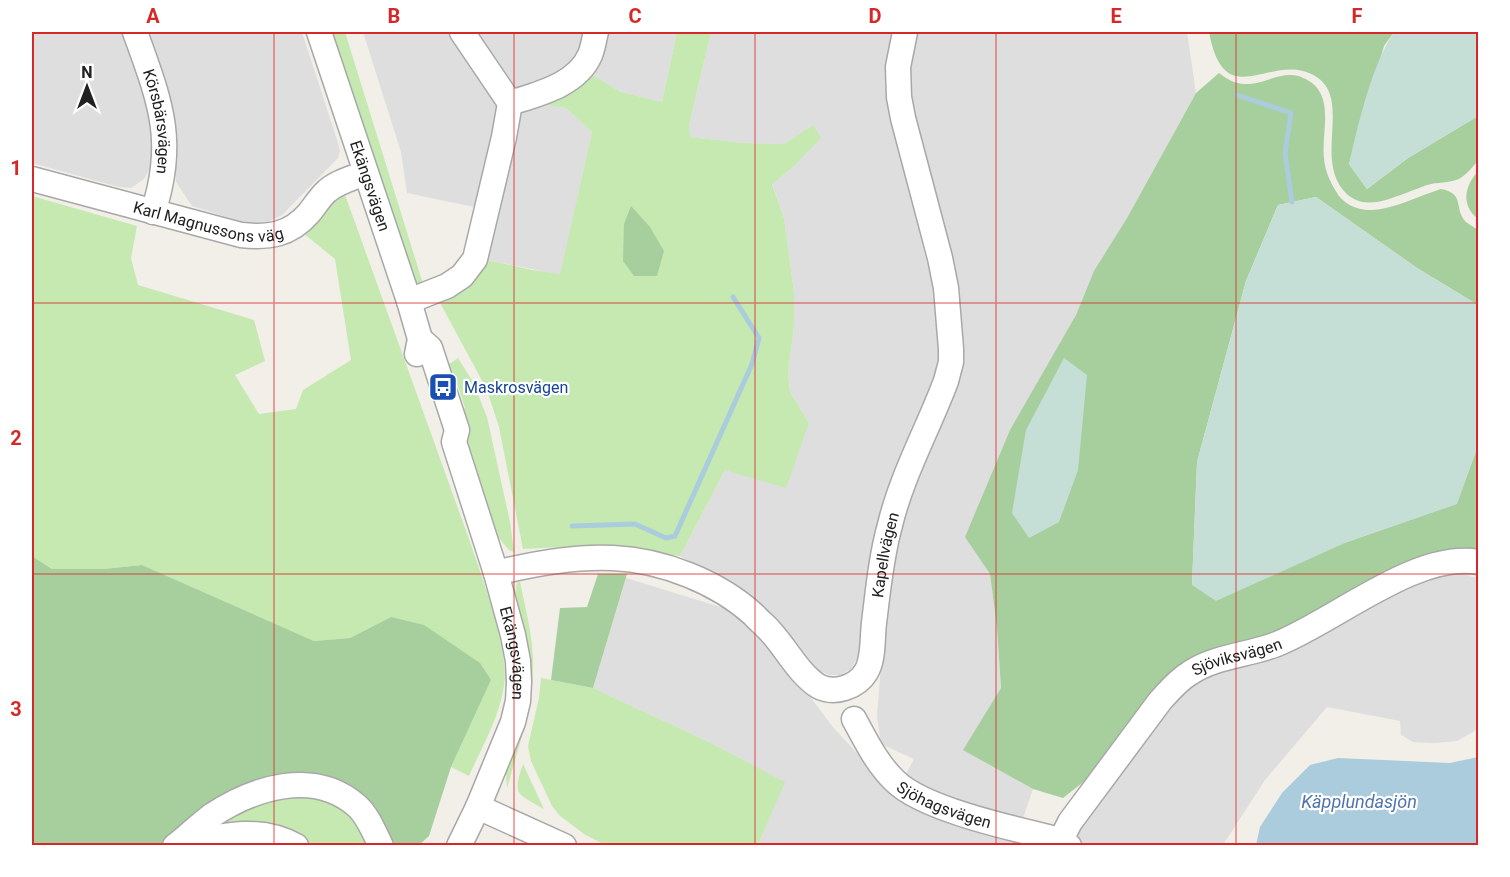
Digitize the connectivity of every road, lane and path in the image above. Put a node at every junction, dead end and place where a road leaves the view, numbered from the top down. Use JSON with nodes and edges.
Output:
{"nodes":[{"id":1,"x":135,"y":32,"type":"edge"},
{"id":2,"x":318,"y":32,"type":"edge"},
{"id":3,"x":462,"y":32,"type":"edge"},
{"id":4,"x":596,"y":32,"type":"edge"},
{"id":5,"x":905,"y":32,"type":"edge"},
{"id":6,"x":510,"y":103,"type":"junction"},
{"id":7,"x":365,"y":173,"type":"junction"},
{"id":8,"x":32,"y":179,"type":"edge"},
{"id":9,"x":153,"y":212,"type":"junction"},
{"id":10,"x":409,"y":301,"type":"junction"},
{"id":11,"x":1479,"y":562,"type":"edge"},
{"id":12,"x":496,"y":573,"type":"junction"},
{"id":13,"x":854,"y":719,"type":"dead end"},
{"id":14,"x":478,"y":807,"type":"junction"},
{"id":15,"x":1065,"y":843,"type":"edge"},
{"id":16,"x":176,"y":845,"type":"edge"},
{"id":17,"x":296,"y":846,"type":"edge"},
{"id":18,"x":381,"y":846,"type":"edge"},
{"id":19,"x":459,"y":846,"type":"edge"},
{"id":20,"x":564,"y":846,"type":"edge"}],
"edges":[{"from":1,"to":9,"type":"street","name":"Körsbärsvägen"},
{"from":2,"to":7,"type":"street","name":"Ekängsvägen"},
{"from":3,"to":6,"type":"street"},
{"from":4,"to":6,"type":"street"},
{"from":5,"to":12,"type":"street","name":"Kapellvägen"},
{"from":6,"to":10,"type":"street"},
{"from":7,"to":9,"type":"street","name":"Karl Magnussons väg"},
{"from":7,"to":10,"type":"street","name":"Ekängsvägen"},
{"from":8,"to":9,"type":"street","name":"Karl Magnussons väg"},
{"from":10,"to":12,"type":"street","name":"Ekängsvägen"},
{"from":11,"to":15,"type":"street","name":"Sjöviksvägen"},
{"from":12,"to":14,"type":"street","name":"Ekängsvägen"},
{"from":13,"to":15,"type":"street","name":"Sjöhagsvägen"},
{"from":14,"to":19,"type":"street","name":"Ekängsvägen"},
{"from":14,"to":20,"type":"street"},
{"from":16,"to":17,"type":"street"},
{"from":16,"to":18,"type":"street"}]}
